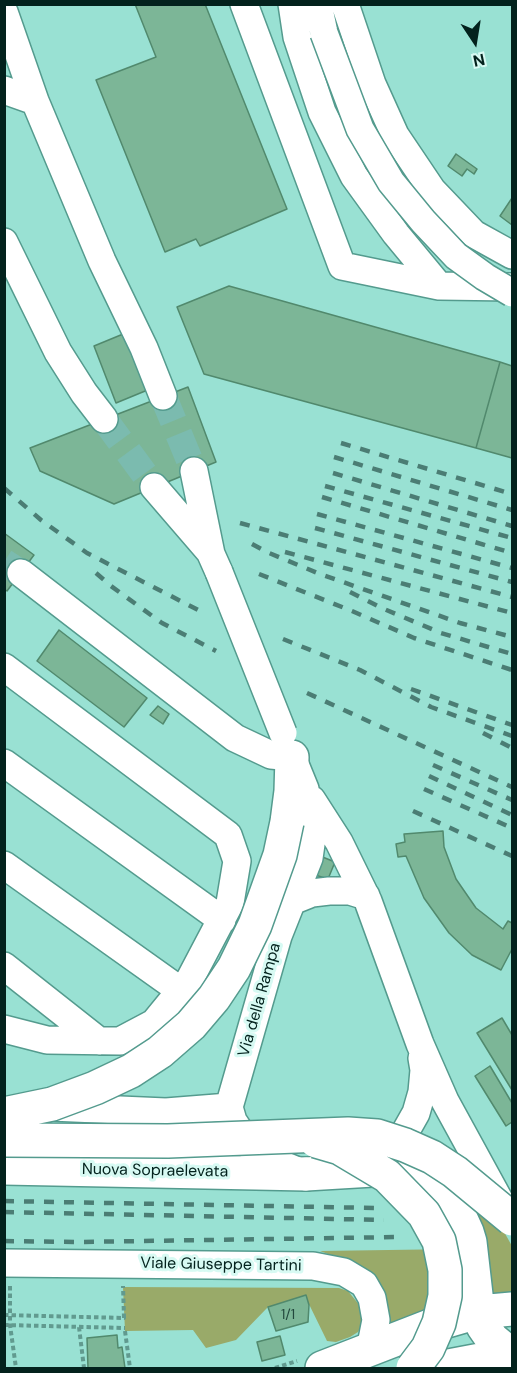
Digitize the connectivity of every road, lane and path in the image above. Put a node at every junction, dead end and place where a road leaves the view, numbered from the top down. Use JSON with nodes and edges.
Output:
{"nodes":[{"id":1,"x":244,"y":4,"type":"edge"},
{"id":2,"x":292,"y":4,"type":"edge"},
{"id":3,"x":318,"y":4,"type":"edge"},
{"id":4,"x":345,"y":4,"type":"edge"},
{"id":5,"x":4,"y":12,"type":"edge"},
{"id":6,"x":4,"y":33,"type":"edge"},
{"id":7,"x":19,"y":57,"type":"junction"},
{"id":8,"x":4,"y":90,"type":"edge"},
{"id":9,"x":35,"y":101,"type":"junction"},
{"id":10,"x":4,"y":242,"type":"edge"},
{"id":11,"x":513,"y":255,"type":"edge"},
{"id":12,"x":439,"y":286,"type":"junction"},
{"id":13,"x":513,"y":287,"type":"edge"},
{"id":14,"x":513,"y":293,"type":"edge"},
{"id":15,"x":164,"y":396,"type":"tunnel mouth"},
{"id":16,"x":104,"y":419,"type":"tunnel mouth"},
{"id":17,"x":194,"y":471,"type":"tunnel mouth"},
{"id":18,"x":154,"y":487,"type":"tunnel mouth"},
{"id":19,"x":215,"y":563,"type":"junction"},
{"id":20,"x":21,"y":573,"type":"tunnel mouth"},
{"id":21,"x":4,"y":667,"type":"edge"},
{"id":22,"x":288,"y":745,"type":"junction"},
{"id":23,"x":4,"y":763,"type":"edge"},
{"id":24,"x":305,"y":789,"type":"junction"},
{"id":25,"x":4,"y":865,"type":"edge"},
{"id":26,"x":366,"y":896,"type":"junction"},
{"id":27,"x":292,"y":901,"type":"junction"},
{"id":28,"x":222,"y":920,"type":"junction"},
{"id":29,"x":4,"y":966,"type":"edge"},
{"id":30,"x":181,"y":991,"type":"junction"},
{"id":31,"x":4,"y":1029,"type":"edge"},
{"id":32,"x":99,"y":1041,"type":"junction"},
{"id":33,"x":420,"y":1044,"type":"junction"},
{"id":34,"x":4,"y":1105,"type":"edge"},
{"id":35,"x":229,"y":1107,"type":"junction"},
{"id":36,"x":4,"y":1114,"type":"edge"},
{"id":37,"x":303,"y":1137,"type":"junction"},
{"id":38,"x":4,"y":1140,"type":"edge"},
{"id":39,"x":4,"y":1168,"type":"edge"},
{"id":40,"x":363,"y":1171,"type":"junction"},
{"id":41,"x":306,"y":1174,"type":"junction"},
{"id":42,"x":513,"y":1219,"type":"edge"},
{"id":43,"x":513,"y":1224,"type":"edge"},
{"id":44,"x":7,"y":1271,"type":"edge"},
{"id":45,"x":123,"y":1287,"type":"dead end"},
{"id":46,"x":513,"y":1309,"type":"edge"},
{"id":47,"x":478,"y":1312,"type":"junction"},
{"id":48,"x":7,"y":1315,"type":"edge"},
{"id":49,"x":7,"y":1325,"type":"edge"},
{"id":50,"x":79,"y":1327,"type":"junction"},
{"id":51,"x":370,"y":1350,"type":"junction"},
{"id":52,"x":513,"y":1353,"type":"edge"},
{"id":53,"x":16,"y":1368,"type":"edge"},
{"id":54,"x":84,"y":1368,"type":"edge"},
{"id":55,"x":130,"y":1368,"type":"edge"},
{"id":56,"x":322,"y":1368,"type":"edge"},
{"id":57,"x":413,"y":1368,"type":"edge"},
{"id":58,"x":438,"y":1368,"type":"edge"}],
"edges":[{"from":1,"to":12,"type":"street"},
{"from":2,"to":12,"type":"street"},
{"from":3,"to":14,"type":"street","bridge":true},
{"from":4,"to":11,"type":"street"},
{"from":5,"to":7,"type":"street"},
{"from":6,"to":7,"type":"street"},
{"from":7,"to":9,"type":"street"},
{"from":8,"to":9,"type":"street"},
{"from":9,"to":15,"type":"street"},
{"from":10,"to":16,"type":"street"},
{"from":12,"to":13,"type":"street"},
{"from":17,"to":19,"type":"street","name":"Via della Rampa"},
{"from":18,"to":19,"type":"street","name":"Via della Rampa"},
{"from":19,"to":22,"type":"street","name":"Via della Rampa","bridge":true},
{"from":20,"to":22,"type":"street"},
{"from":21,"to":28,"type":"street"},
{"from":22,"to":24,"type":"street","name":"Via della Rampa"},
{"from":22,"to":36,"type":"main road","bridge":true},
{"from":23,"to":28,"type":"street"},
{"from":24,"to":26,"type":"street","name":"Via della Rampa"},
{"from":24,"to":27,"type":"street","name":"Via della Rampa"},
{"from":25,"to":30,"type":"street"},
{"from":26,"to":27,"type":"street"},
{"from":26,"to":33,"type":"street","name":"Via della Rampa"},
{"from":27,"to":35,"type":"street","name":"Via della Rampa"},
{"from":28,"to":30,"type":"street"},
{"from":29,"to":32,"type":"street"},
{"from":30,"to":32,"type":"street"},
{"from":31,"to":32,"type":"street"},
{"from":33,"to":40,"type":"street","name":"Via della Rampa"},
{"from":33,"to":43,"type":"street","name":"Via della Rampa"},
{"from":34,"to":35,"type":"street"},
{"from":35,"to":41,"type":"street"},
{"from":37,"to":38,"type":"main road","name":"Nuova Sopraelevata","bridge":true},
{"from":37,"to":42,"type":"main road","name":"Nuova Sopraelevata","bridge":true},
{"from":37,"to":57,"type":"main road","bridge":true},
{"from":39,"to":41,"type":"main road","name":"Nuova Sopraelevata"},
{"from":40,"to":41,"type":"main road","name":"Nuova Sopraelevata"},
{"from":40,"to":47,"type":"main road","name":"Nuova Sopraelevata"},
{"from":44,"to":48,"type":"path"},
{"from":44,"to":51,"type":"street","name":"Viale Giuseppe Tartini"},
{"from":45,"to":48,"type":"path"},
{"from":46,"to":47,"type":"main road"},
{"from":47,"to":51,"type":"main road"},
{"from":47,"to":52,"type":"main road"},
{"from":48,"to":49,"type":"path"},
{"from":49,"to":50,"type":"path"},
{"from":49,"to":53,"type":"path"},
{"from":50,"to":54,"type":"path"},
{"from":50,"to":55,"type":"path"},
{"from":51,"to":56,"type":"main road"},
{"from":52,"to":58,"type":"main road"}]}
